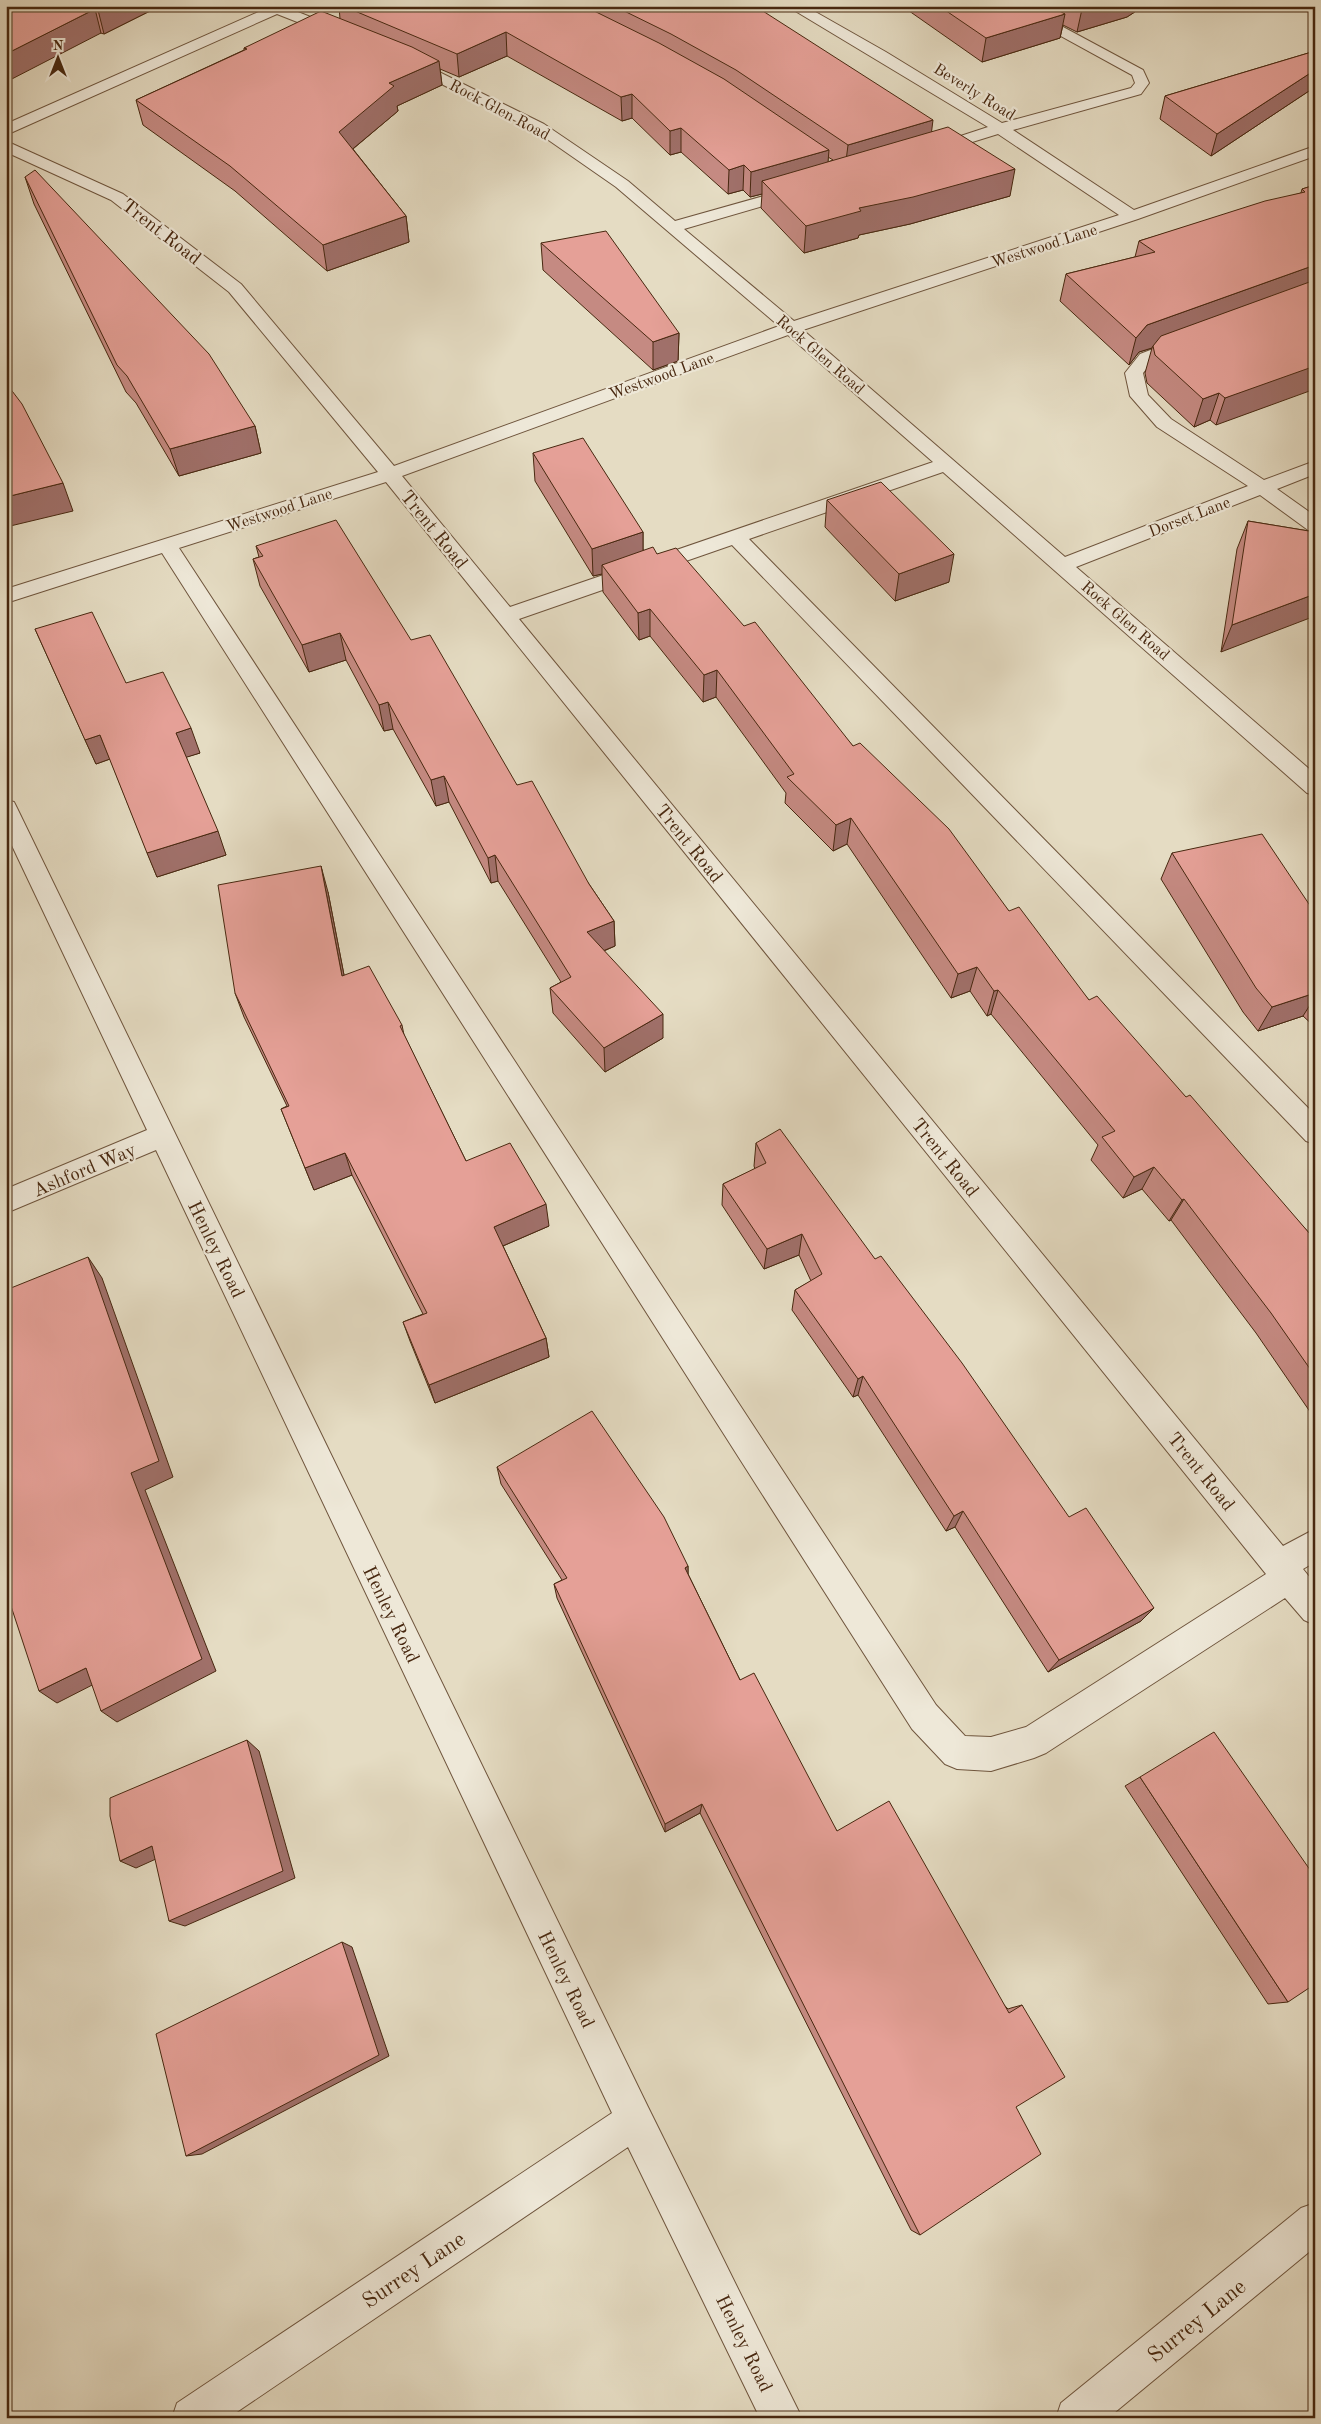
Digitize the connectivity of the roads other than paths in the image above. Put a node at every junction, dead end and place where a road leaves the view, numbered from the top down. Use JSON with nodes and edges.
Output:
{"nodes":[{"id":1,"x":794,"y":6,"type":"edge"},
{"id":2,"x":1013,"y":6,"type":"edge"},
{"id":3,"x":277,"y":7,"type":"edge"},
{"id":4,"x":358,"y":42,"type":"edge"},
{"id":5,"x":394,"y":56,"type":"edge"},
{"id":6,"x":1002,"y":128,"type":"junction"},
{"id":7,"x":6,"y":130,"type":"edge"},
{"id":8,"x":6,"y":146,"type":"edge"},
{"id":9,"x":1315,"y":151,"type":"edge"},
{"id":10,"x":918,"y":154,"type":"edge"},
{"id":11,"x":816,"y":186,"type":"edge"},
{"id":12,"x":1132,"y":216,"type":"junction"},
{"id":13,"x":672,"y":227,"type":"junction"},
{"id":14,"x":791,"y":328,"type":"junction"},
{"id":15,"x":1202,"y":337,"type":"edge"},
{"id":16,"x":947,"y":464,"type":"junction"},
{"id":17,"x":1315,"y":467,"type":"edge"},
{"id":18,"x":390,"y":474,"type":"junction"},
{"id":19,"x":1263,"y":488,"type":"junction"},
{"id":20,"x":1315,"y":526,"type":"edge"},
{"id":21,"x":736,"y":537,"type":"junction"},
{"id":22,"x":167,"y":545,"type":"junction"},
{"id":23,"x":1063,"y":565,"type":"junction"},
{"id":24,"x":6,"y":596,"type":"edge"},
{"id":25,"x":506,"y":616,"type":"junction"},
{"id":26,"x":1315,"y":787,"type":"edge"},
{"id":27,"x":6,"y":808,"type":"edge"},
{"id":28,"x":1315,"y":1133,"type":"edge"},
{"id":29,"x":162,"y":1136,"type":"junction"},
{"id":30,"x":6,"y":1202,"type":"edge"},
{"id":31,"x":1315,"y":1544,"type":"edge"},
{"id":32,"x":1284,"y":1571,"type":"junction"},
{"id":33,"x":1315,"y":1609,"type":"edge"},
{"id":34,"x":635,"y":2120,"type":"junction"},
{"id":35,"x":1315,"y":2222,"type":"edge"},
{"id":36,"x":192,"y":2418,"type":"edge"},
{"id":37,"x":782,"y":2418,"type":"edge"},
{"id":38,"x":1076,"y":2418,"type":"edge"}],
"edges":[{"from":1,"to":6,"type":"street","name":"Beverly Road"},
{"from":2,"to":6,"type":"street"},
{"from":3,"to":4,"type":"street"},
{"from":3,"to":7,"type":"street"},
{"from":5,"to":13,"type":"street","name":"Rock Glen Road"},
{"from":6,"to":10,"type":"street"},
{"from":6,"to":12,"type":"street","name":"Beverly Road"},
{"from":8,"to":18,"type":"street","name":"Trent Road"},
{"from":9,"to":12,"type":"street","name":"Westwood Lane"},
{"from":11,"to":13,"type":"street"},
{"from":12,"to":14,"type":"street","name":"Westwood Lane"},
{"from":13,"to":14,"type":"street","name":"Rock Glen Road"},
{"from":14,"to":16,"type":"street","name":"Rock Glen Road"},
{"from":14,"to":18,"type":"street","name":"Westwood Lane"},
{"from":15,"to":19,"type":"street"},
{"from":16,"to":21,"type":"street"},
{"from":16,"to":23,"type":"street","name":"Rock Glen Road"},
{"from":17,"to":19,"type":"street","name":"Dorset Lane"},
{"from":18,"to":22,"type":"street","name":"Westwood Lane"},
{"from":18,"to":25,"type":"street","name":"Trent Road"},
{"from":19,"to":20,"type":"street"},
{"from":19,"to":23,"type":"street","name":"Dorset Lane"},
{"from":21,"to":25,"type":"street"},
{"from":21,"to":28,"type":"street"},
{"from":22,"to":24,"type":"street","name":"Westwood Lane"},
{"from":22,"to":32,"type":"street"},
{"from":23,"to":26,"type":"street","name":"Rock Glen Road"},
{"from":25,"to":32,"type":"street","name":"Trent Road"},
{"from":27,"to":29,"type":"street","name":"Henley Road"},
{"from":29,"to":30,"type":"street","name":"Ashford Way"},
{"from":29,"to":34,"type":"street","name":"Henley Road"},
{"from":31,"to":32,"type":"street"},
{"from":32,"to":33,"type":"street","name":"Trent Road"},
{"from":34,"to":36,"type":"street","name":"Surrey Lane"},
{"from":34,"to":37,"type":"street","name":"Henley Road"},
{"from":35,"to":38,"type":"street","name":"Surrey Lane"}]}
